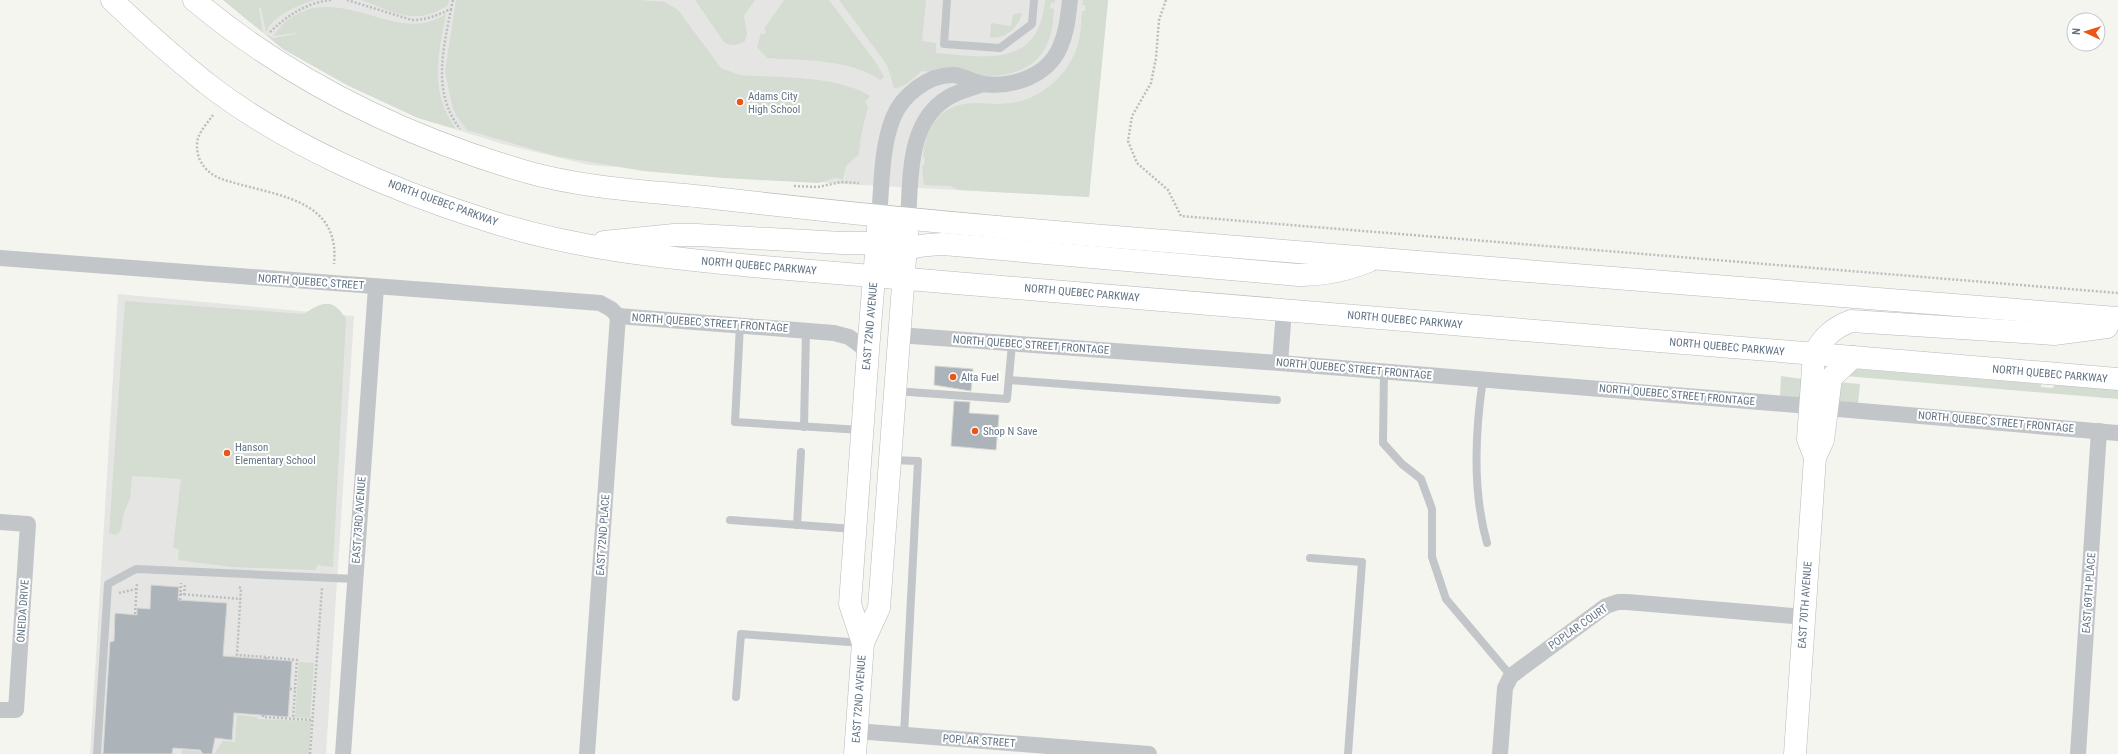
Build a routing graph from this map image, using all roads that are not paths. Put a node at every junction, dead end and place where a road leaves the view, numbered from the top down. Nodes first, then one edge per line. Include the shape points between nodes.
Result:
1 (112, 0) edge
2 (194, 0) edge
3 (948, 0) edge
4 (1034, 0) edge
5 (1070, 0) edge
6 (983, 84) junction
7 (880, 217) junction
8 (908, 220) junction
9 (877, 243) junction
10 (587, 246) junction
11 (905, 250) junction
12 (0, 258) edge
13 (1374, 259) junction
14 (874, 277) junction
15 (903, 279) junction
16 (376, 287) junction
17 (1284, 310) junction
18 (618, 316) junction
19 (2118, 318) edge
20 (740, 325) junction
21 (2118, 325) edge
22 (806, 330) junction
23 (898, 335) junction
24 (1012, 344) junction
25 (868, 350) junction
26 (1814, 354) junction
27 (1852, 357) junction
28 (1280, 363) junction
29 (1384, 371) junction
30 (1483, 379) junction
31 (2118, 379) edge
32 (1009, 380) junction
33 (894, 390) junction
34 (1277, 400) dead end
35 (1817, 407) junction
36 (804, 427) junction
37 (862, 430) junction
38 (2099, 432) junction
39 (2118, 433) edge
40 (801, 452) dead end
41 (890, 460) junction
42 (730, 520) dead end
43 (0, 522) edge
44 (797, 525) junction
45 (855, 529) junction
46 (1487, 543) dead end
47 (1310, 558) dead end
48 (355, 579) junction
49 (1805, 617) junction
50 (863, 643) junction
51 (1510, 676) junction
52 (736, 697) dead end
53 (0, 710) edge
54 (856, 731) junction
55 (904, 735) junction
56 (96, 754) edge
57 (343, 754) edge
58 (587, 754) edge
59 (855, 754) edge
60 (1149, 754) edge
61 (1348, 754) edge
62 (1500, 754) edge
63 (1795, 754) edge
64 (2078, 754) edge

1 - 10 main road, NORTH QUEBEC PARKWAY via 208,84 275,128 329,158 419,197 486,220
2 - 7 main road via 276,61 334,94 403,128 486,159 534,174 589,184
3 - 4 lane via 944,44 1000,48 1032,24
5 - 6 street, EAST 72ND AVENUE via 1065,35 1060,49 1045,68 1029,78 1009,83
6 - 7 street, EAST 72ND AVENUE via 955,75 939,76 924,83 902,103 893,117 886,141
6 - 8 street, EAST 72ND AVENUE via 949,97 929,115 921,128 915,146
7 - 8 main road
7 - 9 main road, EAST 72ND AVENUE
8 - 9 main road via 892,237
8 - 11 main road, EAST 72ND AVENUE
8 - 13 main road
9 - 10 main road via 674,235
9 - 14 main road, EAST 72ND AVENUE
10 - 14 main road, NORTH QUEBEC PARKWAY via 660,257
11 - 13 main road via 925,244 943,244 1298,275 1338,272
11 - 14 main road via 889,257
11 - 15 main road, EAST 72ND AVENUE
12 - 16 street, NORTH QUEBEC STREET
13 - 19 main road
14 - 15 main road, NORTH QUEBEC PARKWAY
14 - 25 main road, EAST 72ND AVENUE
15 - 17 main road, NORTH QUEBEC PARKWAY
15 - 23 main road, EAST 72ND AVENUE
16 - 18 street, NORTH QUEBEC STREET via 600,303 611,308
16 - 48 street, EAST 73RD AVENUE
17 - 26 main road, NORTH QUEBEC PARKWAY
17 - 28 street
18 - 20 street, NORTH QUEBEC STREET FRONTAGE
18 - 58 street, EAST 72ND PLACE
20 - 22 street, NORTH QUEBEC STREET FRONTAGE
20 - 36 lane via 735,422
21 - 26 main road via 2054,334 1851,321 1828,332
22 - 25 street, NORTH QUEBEC STREET FRONTAGE via 841,334
22 - 36 lane
23 - 24 street, NORTH QUEBEC STREET FRONTAGE
23 - 33 main road, EAST 72ND AVENUE
24 - 28 street, NORTH QUEBEC STREET FRONTAGE
24 - 32 lane
25 - 37 main road, EAST 72ND AVENUE
26 - 27 main road, NORTH QUEBEC PARKWAY
26 - 35 main road, EAST 70TH AVENUE
27 - 31 main road, NORTH QUEBEC PARKWAY
27 - 35 main road, EAST 70TH AVENUE via 1831,378
28 - 29 street, NORTH QUEBEC STREET FRONTAGE
29 - 30 street, NORTH QUEBEC STREET FRONTAGE
29 - 51 lane via 1383,443 1402,464 1421,479 1432,509 1432,557 1446,599
30 - 35 street, NORTH QUEBEC STREET FRONTAGE
30 - 46 lane via 1477,469 1481,516
32 - 33 lane via 1008,399
32 - 34 lane
33 - 41 main road, EAST 72ND AVENUE
35 - 38 street, NORTH QUEBEC STREET FRONTAGE
35 - 49 main road, EAST 70TH AVENUE via 1823,440 1815,457
36 - 37 lane
37 - 45 main road, EAST 72ND AVENUE
38 - 39 street, NORTH QUEBEC STREET FRONTAGE
38 - 64 street, EAST 69TH PLACE
40 - 44 lane
41 - 50 main road, EAST 72ND AVENUE via 879,608
41 - 55 lane via 918,461
42 - 44 lane
43 - 53 street, ONEIDA DRIVE via 28,524 16,710
44 - 45 lane
45 - 50 main road, EAST 72ND AVENUE via 850,604
47 - 61 lane via 1362,562
48 - 56 lane via 136,570 108,584
48 - 57 street, EAST 73RD AVENUE
49 - 51 street, POPLAR COURT via 1618,602 1606,606
49 - 63 main road, EAST 70TH AVENUE
50 - 52 lane via 741,634
50 - 54 main road, EAST 72ND AVENUE
51 - 62 street via 1505,688
54 - 55 street, POPLAR STREET
54 - 59 main road, EAST 72ND AVENUE
55 - 60 street, POPLAR STREET

